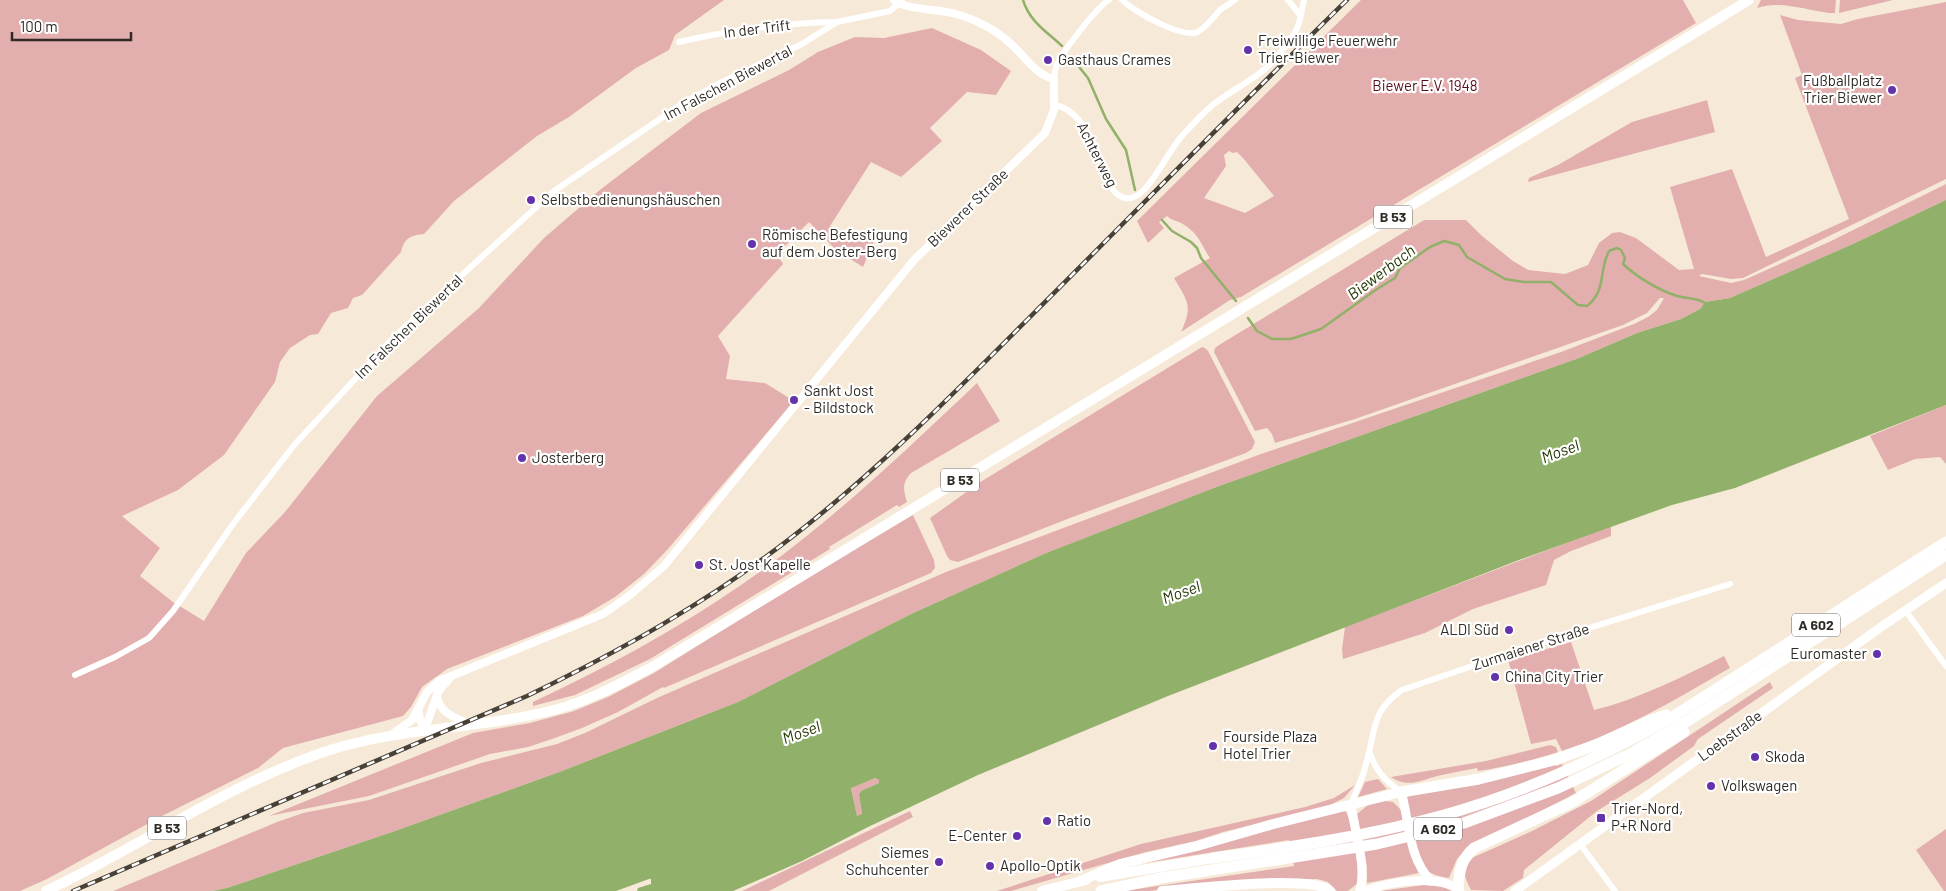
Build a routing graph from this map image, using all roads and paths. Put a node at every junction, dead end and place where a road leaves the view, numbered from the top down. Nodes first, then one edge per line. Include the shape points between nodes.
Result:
1 (1109, 0) edge
2 (1122, 0) edge
3 (1235, 0) edge
4 (1288, 0) edge
5 (1304, 0) edge
6 (1749, 0) edge
7 (898, 1) edge
8 (1300, 15) junction
9 (837, 22) junction
10 (679, 42) dead end
11 (1054, 79) junction
12 (1054, 105) junction
13 (1946, 542) edge
14 (1946, 555) edge
15 (1946, 583) edge
16 (1730, 584) dead end
17 (1905, 610) junction
18 (1946, 666) edge
19 (75, 675) dead end
20 (453, 675) junction
21 (437, 694) junction
22 (1714, 705) junction
23 (418, 708) junction
24 (1686, 708) junction
25 (469, 724) junction
26 (430, 728) junction
27 (390, 735) junction
28 (1370, 752) junction
29 (1574, 774) junction
30 (1401, 792) junction
31 (1351, 804) junction
32 (1580, 844) junction
33 (1292, 852) junction
34 (1213, 858) joint
35 (1080, 881) junction
36 (1431, 881) junction
37 (1459, 890) edge
38 (1519, 890) edge
39 (46, 891) edge
40 (1042, 891) edge
41 (1100, 891) edge
42 (1162, 891) edge
43 (1330, 891) edge
44 (1360, 891) edge
45 (1365, 891) edge
46 (1615, 891) edge

1 - 11 street, Biewerer Straße via 1063,54
2 - 3 street via 1163,25 1191,34 1199,32
4 - 8 street
5 - 8 street
6 - 25 main road, B 53 via 654,666 574,703 543,712
7 - 9 street via 890,11
7 - 11 street via 906,6 957,14 977,22 1010,43 1042,75
8 - 12 street, Achterweg via 1298,27 1275,60 1217,102 1195,123 1135,197 1123,198 1113,190 1078,118 1069,110
9 - 10 street, In der Trift via 722,32
9 - 19 street, Im Falschen Biewertal via 802,44 682,104 554,191 394,337 295,444 233,524 173,612 149,638
11 - 12 street, Biewerer Straße
12 - 20 street, Biewerer Straße via 1045,133 914,260 664,566 603,614
13 - 24 highway, A 602
14 - 22 highway, A 602
15 - 17 main road, Loebstraße
16 - 28 street, Zurmaiener Straße via 1402,690 1387,701 1380,712
17 - 18 street
17 - 32 main road, Loebstraße
20 - 21 street
20 - 23 street, Biewerer Straße via 432,687
21 - 25 street via 442,709
21 - 26 street
22 - 29 highway, A 602 via 1650,743
22 - 37 highway via 1686,731 1580,797 1474,848 1462,864
23 - 26 street via 420,720
23 - 27 street, Biewerer Straße via 412,720
24 - 29 highway, A 602
24 - 30 highway via 1563,757 1479,778
25 - 26 main road, B 53
26 - 27 main road, B 53
27 - 39 main road, B 53 via 289,765
28 - 30 street via 1380,775
28 - 31 street, Zurmaiener Straße
29 - 33 highway, A 602 via 1464,823 1377,844
30 - 31 main road
30 - 36 main road via 1416,858
31 - 35 main road via 1120,864
31 - 44 main road via 1362,866
32 - 38 main road, Loebstraße
32 - 46 street
33 - 34 highway, A 602
33 - 41 highway, A 602
34 - 35 main road, A 602
35 - 40 main road
36 - 37 main road
36 - 45 main road via 1396,883
42 - 43 main road via 1242,884 1312,884

